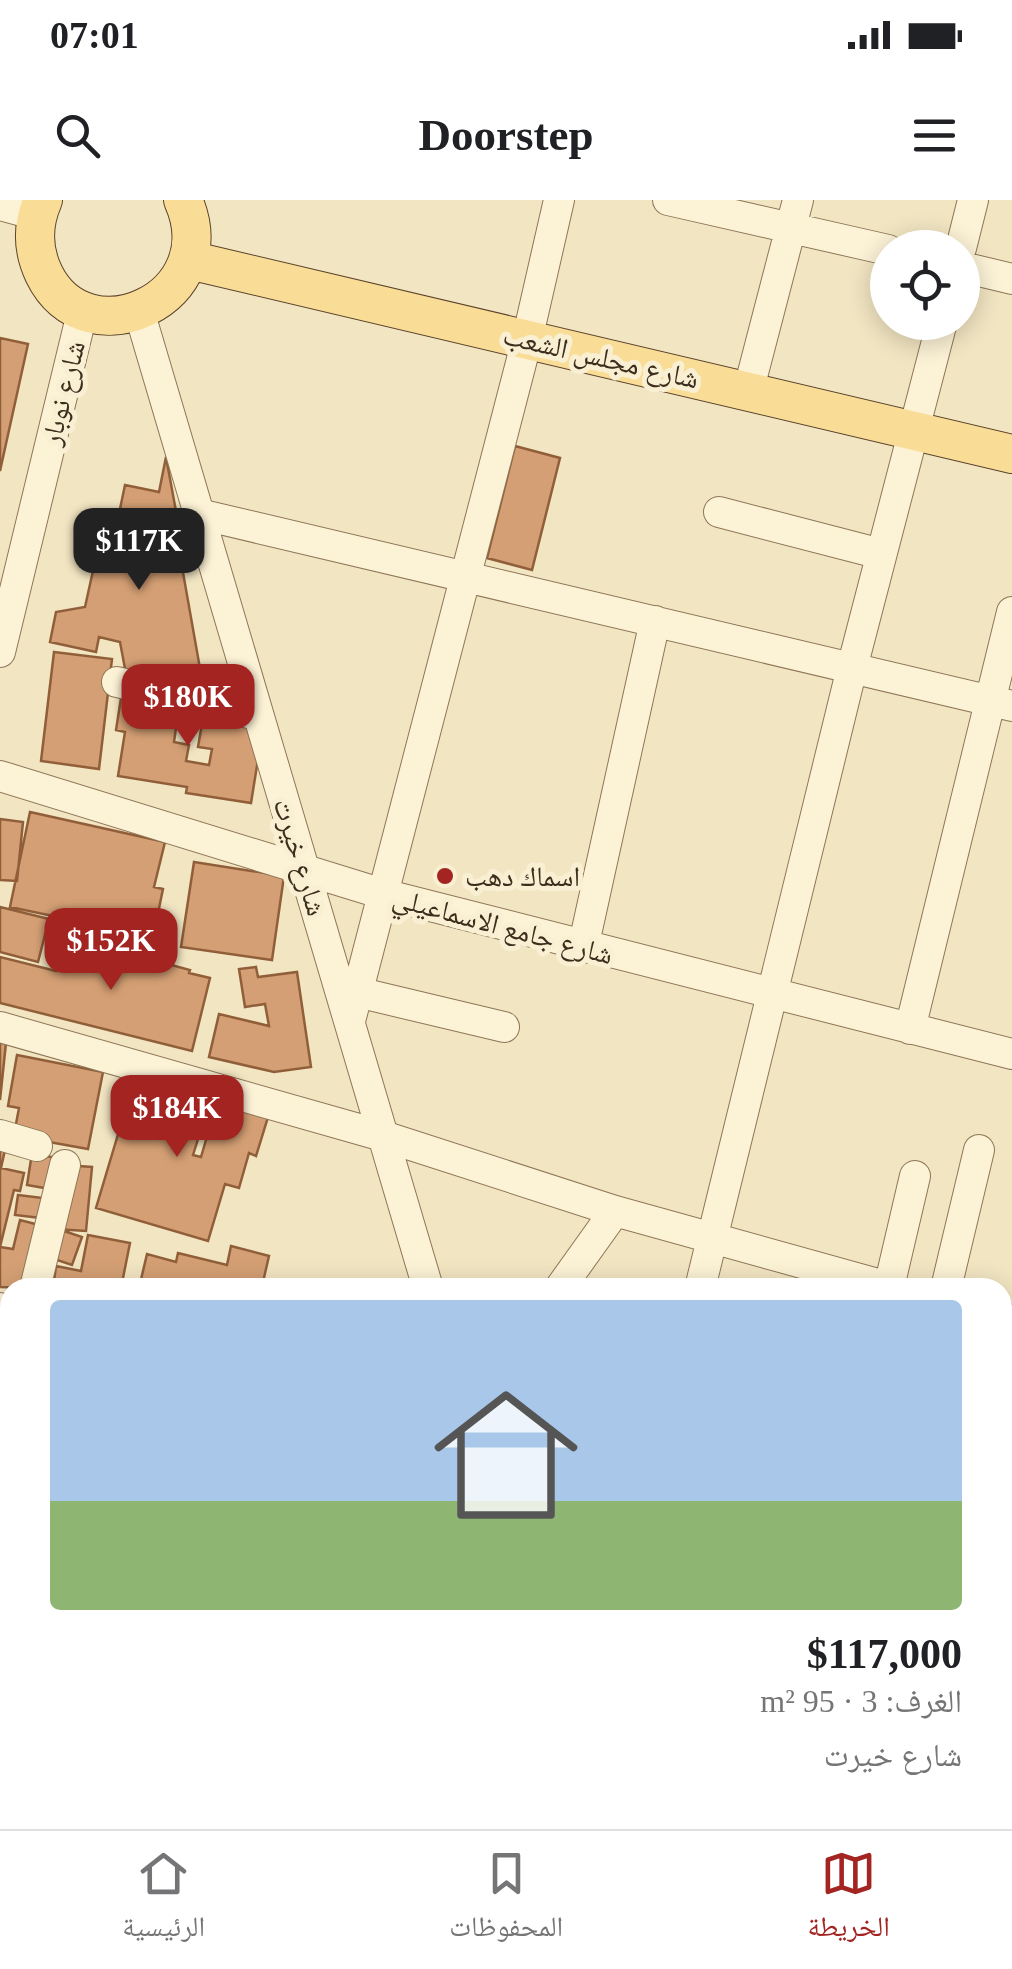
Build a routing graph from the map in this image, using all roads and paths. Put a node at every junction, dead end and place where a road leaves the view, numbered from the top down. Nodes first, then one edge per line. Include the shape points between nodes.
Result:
1 (183, 200) edge
2 (559, 200) edge
3 (668, 200) edge
4 (973, 200) edge
5 (0, 206) edge
6 (40, 207) edge
7 (726, 207) edge
8 (794, 214) edge
9 (966, 230) edge
10 (870, 243) edge
11 (189, 260) junction
12 (980, 271) edge
13 (1012, 278) edge
14 (83, 309) junction
15 (139, 311) junction
16 (527, 340) junction
17 (937, 340) edge
18 (748, 392) junction
19 (914, 431) junction
20 (1012, 454) edge
21 (719, 512) dead end
22 (199, 514) junction
23 (881, 554) junction
24 (466, 576) junction
25 (1012, 612) edge
26 (655, 621) junction
27 (0, 652) edge
28 (852, 668) junction
29 (117, 682) dead end
30 (1001, 704) edge
31 (257, 716) junction
32 (0, 776) edge
33 (305, 872) junction
34 (383, 894) junction
35 (583, 948) junction
36 (358, 992) junction
37 (773, 995) junction
38 (350, 1022) junction
39 (0, 1027) edge
40 (504, 1027) dead end
41 (910, 1029) junction
42 (1012, 1054) edge
43 (0, 1136) edge
44 (384, 1136) junction
45 (37, 1146) dead end
46 (979, 1150) dead end
47 (65, 1165) dead end
48 (916, 1176) dead end
49 (615, 1212) junction
50 (713, 1238) junction
51 (37, 1278) edge
52 (425, 1278) edge
53 (567, 1278) edge
54 (703, 1278) edge
55 (858, 1278) edge
56 (893, 1278) edge
57 (948, 1278) edge

1 - 11 main road via 193,238
2 - 16 street
3 - 7 street
4 - 9 street
5 - 6 street
6 - 14 main road via 37,260 55,289
7 - 8 street
8 - 10 street
8 - 18 street
11 - 15 main road via 170,292
11 - 16 main road, شارع مجلس الشعب
12 - 13 street
14 - 15 main road via 101,315
14 - 27 street, شارع نوبار
15 - 22 street, شارع خيرت
16 - 18 main road, شارع مجلس الشعب
16 - 24 street
17 - 19 street
18 - 19 main road, شارع مجلس الشعب
19 - 20 main road, شارع مجلس الشعب
19 - 23 street
21 - 23 street
22 - 24 street
22 - 31 street, شارع خيرت
23 - 28 street
24 - 26 street
24 - 34 street
25 - 30 street
26 - 28 street
26 - 35 street
28 - 30 street
28 - 37 street
29 - 31 street
30 - 41 street
31 - 33 street, شارع خيرت
32 - 33 street, شارع جامع الاسماعيلي
33 - 34 street, شارع جامع الاسماعيلي
33 - 38 street, شارع خيرت
34 - 35 street, شارع جامع الاسماعيلي
34 - 36 street
35 - 37 street, شارع جامع الاسماعيلي
36 - 38 street
36 - 40 street
37 - 41 street, شارع جامع الاسماعيلي
37 - 50 street
38 - 44 street, شارع خيرت
39 - 44 street
41 - 42 street, شارع جامع الاسماعيلي
43 - 45 street
44 - 49 street
44 - 52 street, شارع خيرت
46 - 57 street
47 - 51 street
48 - 56 street
49 - 50 street
49 - 53 street
50 - 54 street
50 - 55 street

